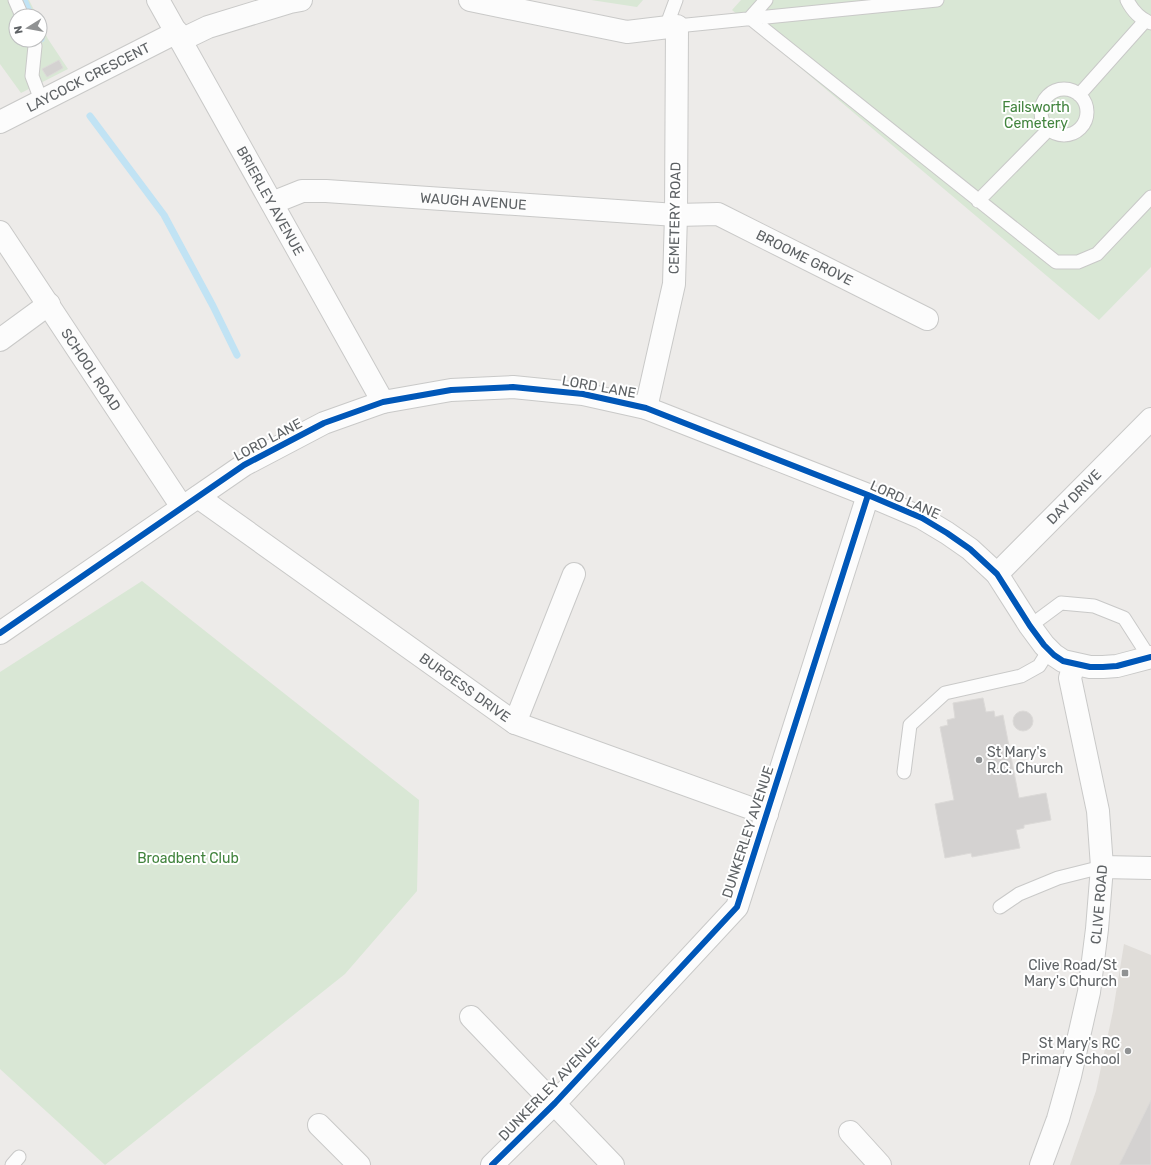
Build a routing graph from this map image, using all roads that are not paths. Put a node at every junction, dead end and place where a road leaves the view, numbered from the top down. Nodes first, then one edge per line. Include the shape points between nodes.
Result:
1 (158, 0) edge
2 (301, 0) edge
3 (470, 0) edge
4 (676, 0) edge
5 (766, 0) edge
6 (937, 0) edge
7 (1127, 0) edge
8 (750, 18) junction
9 (1148, 22) edge
10 (672, 26) junction
11 (179, 36) junction
12 (35, 48) edge
13 (1080, 95) junction
14 (41, 100) junction
15 (0, 122) edge
16 (1049, 129) junction
17 (1151, 197) edge
18 (978, 201) junction
19 (272, 203) junction
20 (676, 215) junction
21 (0, 232) edge
22 (49, 304) junction
23 (928, 319) dead end
24 (0, 340) edge
25 (383, 402) junction
26 (646, 408) junction
27 (1151, 419) edge
28 (868, 495) junction
29 (190, 502) junction
30 (574, 574) dead end
31 (997, 574) junction
32 (1030, 626) junction
33 (0, 633) edge
34 (1049, 650) junction
35 (1150, 657) edge
36 (1074, 664) junction
37 (515, 723) junction
38 (904, 772) dead end
39 (767, 814) junction
40 (1102, 866) junction
41 (1151, 868) edge
42 (1000, 907) dead end
43 (471, 1017) dead end
44 (555, 1103) junction
45 (319, 1125) dead end
46 (850, 1132) dead end
47 (359, 1165) edge
48 (492, 1165) edge
49 (613, 1165) edge
50 (880, 1165) edge
51 (1041, 1165) edge

1 - 11 street, BRIERLEY AVENUE
2 - 11 street, LAYCOCK CRESCENT
3 - 10 street via 627,32
4 - 10 lane
5 - 8 lane
6 - 8 lane
7 - 9 lane via 1131,8
8 - 10 lane
8 - 18 lane
9 - 13 lane
10 - 20 street, CEMETERY ROAD
11 - 14 street, LAYCOCK CRESCENT
11 - 19 street, BRIERLEY AVENUE
12 - 14 lane via 32,76
13 - 16 lane via 1063,89 1047,97 1042,113
13 - 16 lane via 1087,111 1086,120 1081,127 1074,133 1065,135
14 - 15 street, LAYCOCK CRESCENT
16 - 18 lane
17 - 18 lane via 1097,254 1078,262 1056,262
19 - 20 street, WAUGH AVENUE via 302,191 326,191
19 - 25 street, BRIERLEY AVENUE
20 - 23 street, BROOME GROVE via 718,214
20 - 26 street, CEMETERY ROAD via 674,284
21 - 22 street, SCHOOL ROAD
22 - 24 street
22 - 29 street, SCHOOL ROAD
25 - 26 street, LORD LANE via 451,390 513,387 582,394
25 - 29 street, LORD LANE via 317,427 244,465
26 - 28 street, LORD LANE
27 - 31 street, DAY DRIVE
28 - 31 street, LORD LANE via 922,518 947,533 970,549
28 - 39 street, DUNKERLEY AVENUE
29 - 33 street, LORD LANE
29 - 37 street, BURGESS DRIVE
30 - 37 street
31 - 32 street, LORD LANE
32 - 34 street, LORD LANE
32 - 35 lane via 1061,603 1094,606 1124,618
34 - 36 street, LORD LANE via 1063,661
34 - 38 lane via 1039,666 1021,676 945,693 910,725
35 - 36 street, LORD LANE via 1110,666 1090,667
36 - 40 street, CLIVE ROAD via 1070,678 1098,811
37 - 39 street, BURGESS DRIVE
39 - 44 street, DUNKERLEY AVENUE via 737,907
40 - 41 street
40 - 42 lane via 1058,878 1019,894
40 - 51 street, CLIVE ROAD via 1089,992 1070,1076
43 - 44 street
44 - 48 street, DUNKERLEY AVENUE
44 - 49 street
45 - 47 street
46 - 50 street

